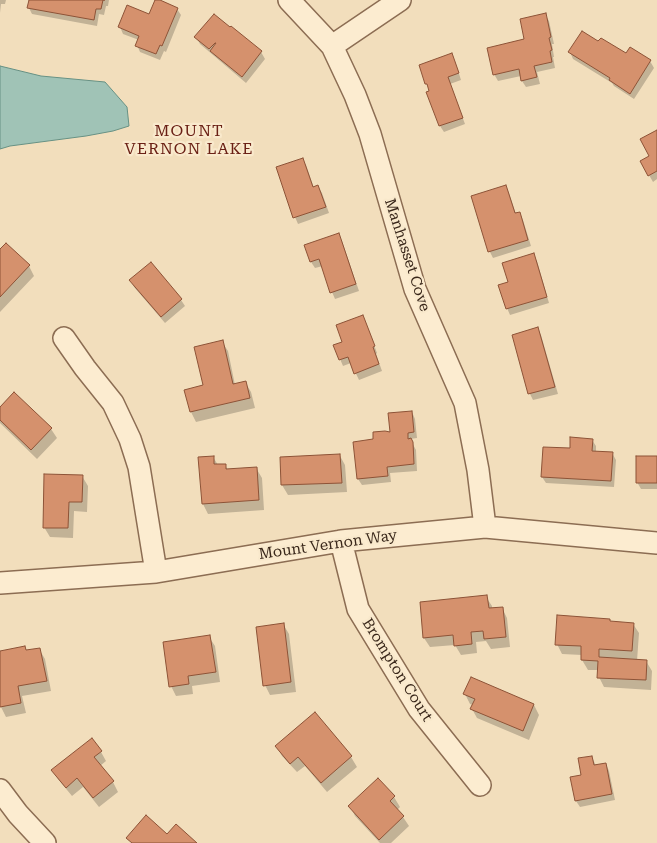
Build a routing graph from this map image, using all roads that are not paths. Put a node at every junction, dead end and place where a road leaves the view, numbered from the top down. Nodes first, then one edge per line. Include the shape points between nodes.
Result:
1 (289, 0) edge
2 (400, 0) edge
3 (332, 46) junction
4 (64, 338) dead end
5 (485, 527) junction
6 (341, 541) junction
7 (657, 543) edge
8 (156, 572) junction
9 (0, 584) edge
10 (480, 785) dead end
11 (0, 790) edge
12 (45, 843) edge

1 - 3 street, Manhasset Cove
2 - 3 street
3 - 5 street, Manhasset Cove via 370,134 415,289 465,403
4 - 8 street via 113,403 130,438 139,467
5 - 6 street, Mount Vernon Way
5 - 7 street, Mount Vernon Way
6 - 8 street, Mount Vernon Way
6 - 10 street, Brompton Court via 358,608 419,710
8 - 9 street, Mount Vernon Way
11 - 12 street

